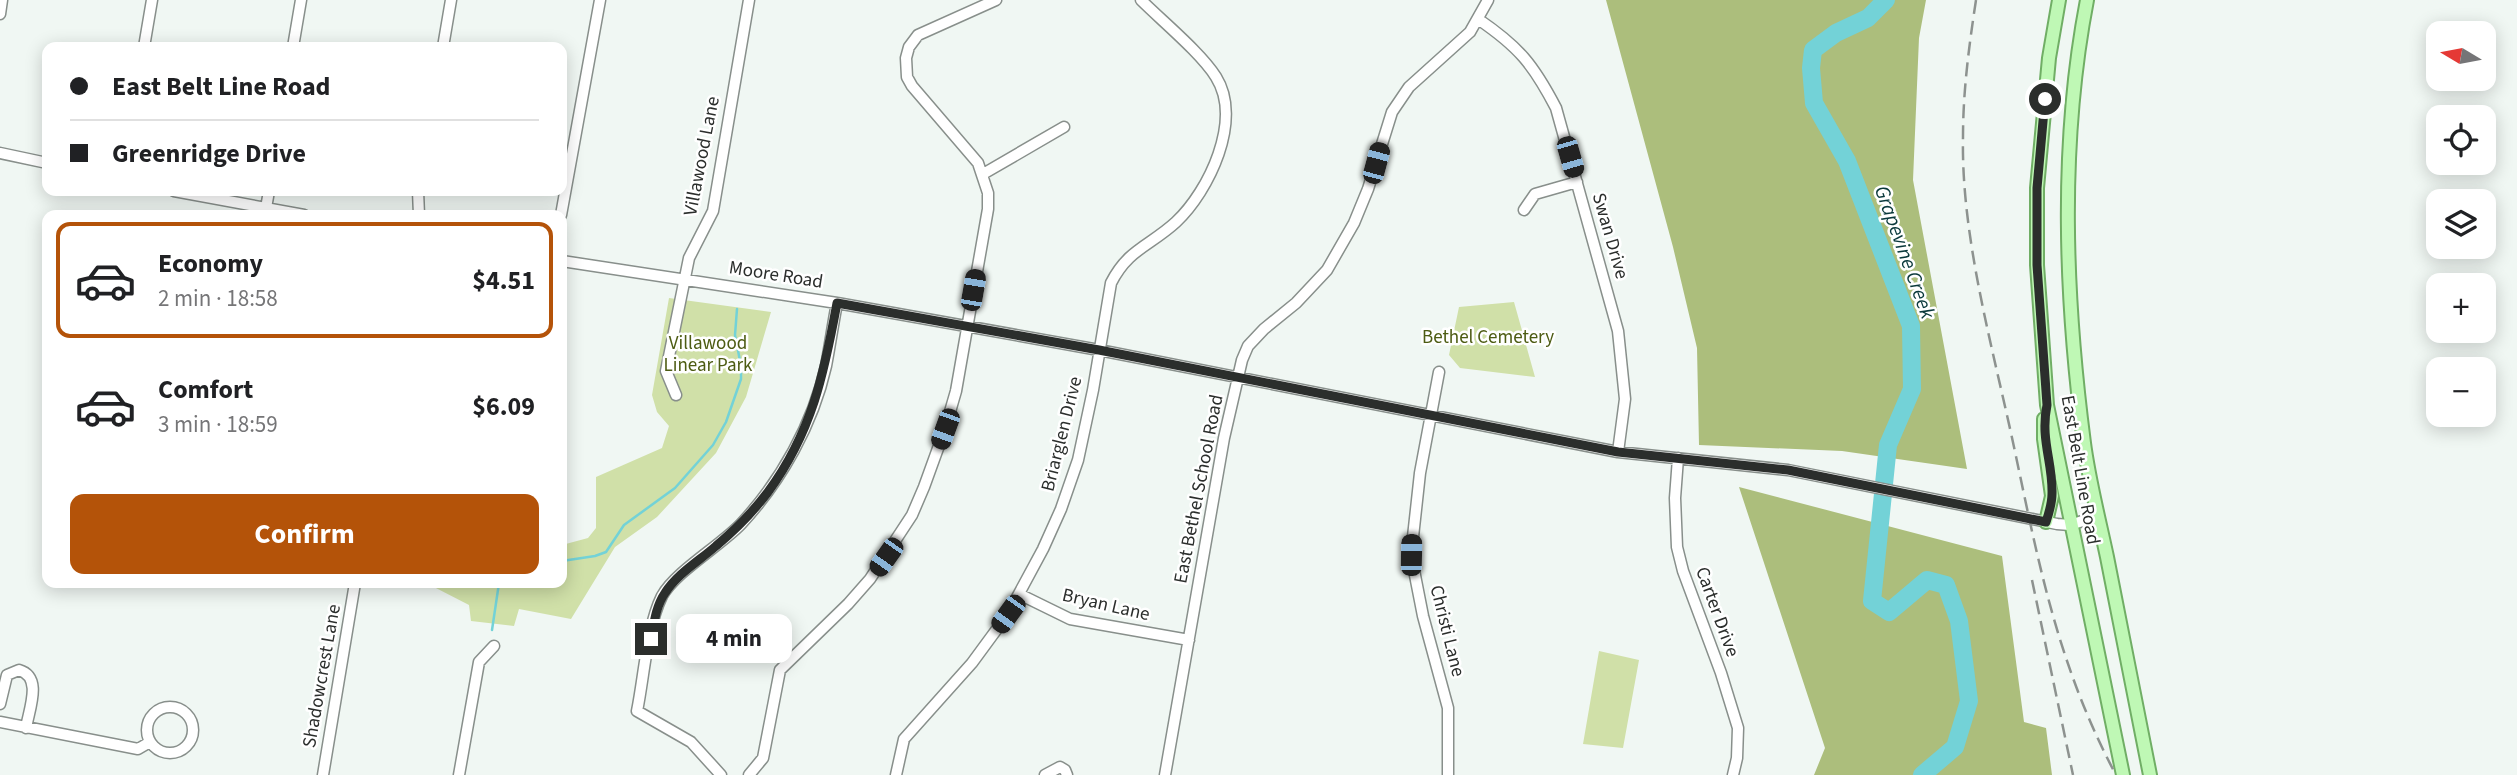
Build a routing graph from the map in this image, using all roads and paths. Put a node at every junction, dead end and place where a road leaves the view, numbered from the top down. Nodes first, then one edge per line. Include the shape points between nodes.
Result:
1 (2, 0) edge
2 (152, 0) edge
3 (301, 0) edge
4 (451, 0) edge
5 (600, 0) edge
6 (746, 0) edge
7 (996, 0) edge
8 (1141, 0) edge
9 (1488, 0) edge
10 (2059, 0) edge
11 (2087, 0) edge
12 (0, 14) edge
13 (1478, 19) junction
14 (145, 42) edge
15 (294, 42) edge
16 (444, 42) edge
17 (1064, 127) dead end
18 (0, 153) edge
19 (42, 162) edge
20 (983, 174) junction
21 (567, 182) edge
22 (1577, 182) junction
23 (201, 196) edge
24 (268, 196) edge
25 (265, 208) junction
26 (276, 210) edge
27 (1524, 210) dead end
28 (567, 262) edge
29 (685, 279) junction
30 (837, 303) junction
31 (967, 326) junction
32 (1099, 350) junction
33 (1439, 372) dead end
34 (1238, 377) junction
35 (676, 395) dead end
36 (2047, 405) junction
37 (1430, 413) junction
38 (1618, 452) junction
39 (1678, 458) junction
40 (2098, 516) junction
41 (2046, 522) junction
42 (2070, 525) junction
43 (354, 588) edge
44 (1020, 594) junction
45 (1189, 640) junction
46 (494, 646) dead end
47 (0, 704) edge
48 (0, 722) edge
49 (26, 728) junction
50 (150, 742) junction
51 (323, 775) edge
52 (459, 775) edge
53 (721, 775) edge
54 (749, 775) edge
55 (896, 775) edge
56 (1045, 775) edge
57 (1067, 775) edge
58 (1166, 775) edge
59 (1448, 775) edge
60 (1734, 775) edge
61 (2123, 775) edge
62 (2150, 775) edge

1 - 12 street
2 - 14 street
3 - 15 street
4 - 16 street
5 - 21 street
6 - 29 street, Villawood Lane via 713,211 692,249
7 - 20 street via 918,35 909,47 905,66 912,86
8 - 32 street, Briarglen Drive via 1216,76 1223,90 1225,120 1217,159 1205,185 1179,218 1131,254 1118,270 1111,283
9 - 13 street, East Bethel School Road
10 - 36 main road, East Belt Line Road via 2037,188 2037,265
11 - 40 main road, East Belt Line Road via 2073,92 2067,245 2084,446
13 - 22 street, Swan Drive via 1508,40 1540,77 1556,108
13 - 34 street, East Bethel School Road via 1470,32 1409,87 1392,112 1368,189 1340,249 1314,285 1248,346
17 - 20 street
18 - 19 street
20 - 31 street via 988,209
22 - 27 street via 1535,194
22 - 38 street, Swan Drive via 1618,331 1625,399
23 - 25 street
24 - 25 street
25 - 26 street
28 - 29 street, Moore Road
29 - 30 street, Moore Road
29 - 35 street, Villawood Lane via 666,371
30 - 31 street, Moore Road
30 - 53 street via 814,407 784,467 740,525 663,594 655,615 638,711 691,742
31 - 32 street, Moore Road
31 - 54 street via 945,429 912,514 870,579 779,670 763,758
32 - 34 street, Moore Road
32 - 44 street, Briarglen Drive via 1071,482
33 - 37 street, Christi Lane
34 - 37 street, Moore Road
34 - 45 street, East Bethel School Road
36 - 41 main road via 2043,422 2052,496
36 - 42 main road, East Belt Line Road
37 - 38 street, Moore Road
37 - 59 street, Christi Lane via 1411,555 1448,708
38 - 39 street, Moore Road
39 - 41 street, Moore Road via 1788,470
39 - 60 street, Carter Drive via 1677,547 1738,728
40 - 42 street, Moore Road
40 - 62 main road, East Belt Line Road
41 - 42 street, Moore Road
42 - 61 main road, East Belt Line Road
43 - 51 street, Shadowcrest Lane
44 - 45 street, Bryan Lane via 1070,619
44 - 55 street, Briarglen Drive via 972,663 904,739
45 - 58 street, East Bethel School Road
46 - 52 street via 479,662
47 - 49 street via 7,675 19,670 30,676 33,683
48 - 49 street
49 - 50 street via 138,749
50 - 50 street via 160,751 178,751 192,738 191,719 174,707 158,710 148,724
56 - 57 street via 1060,767

